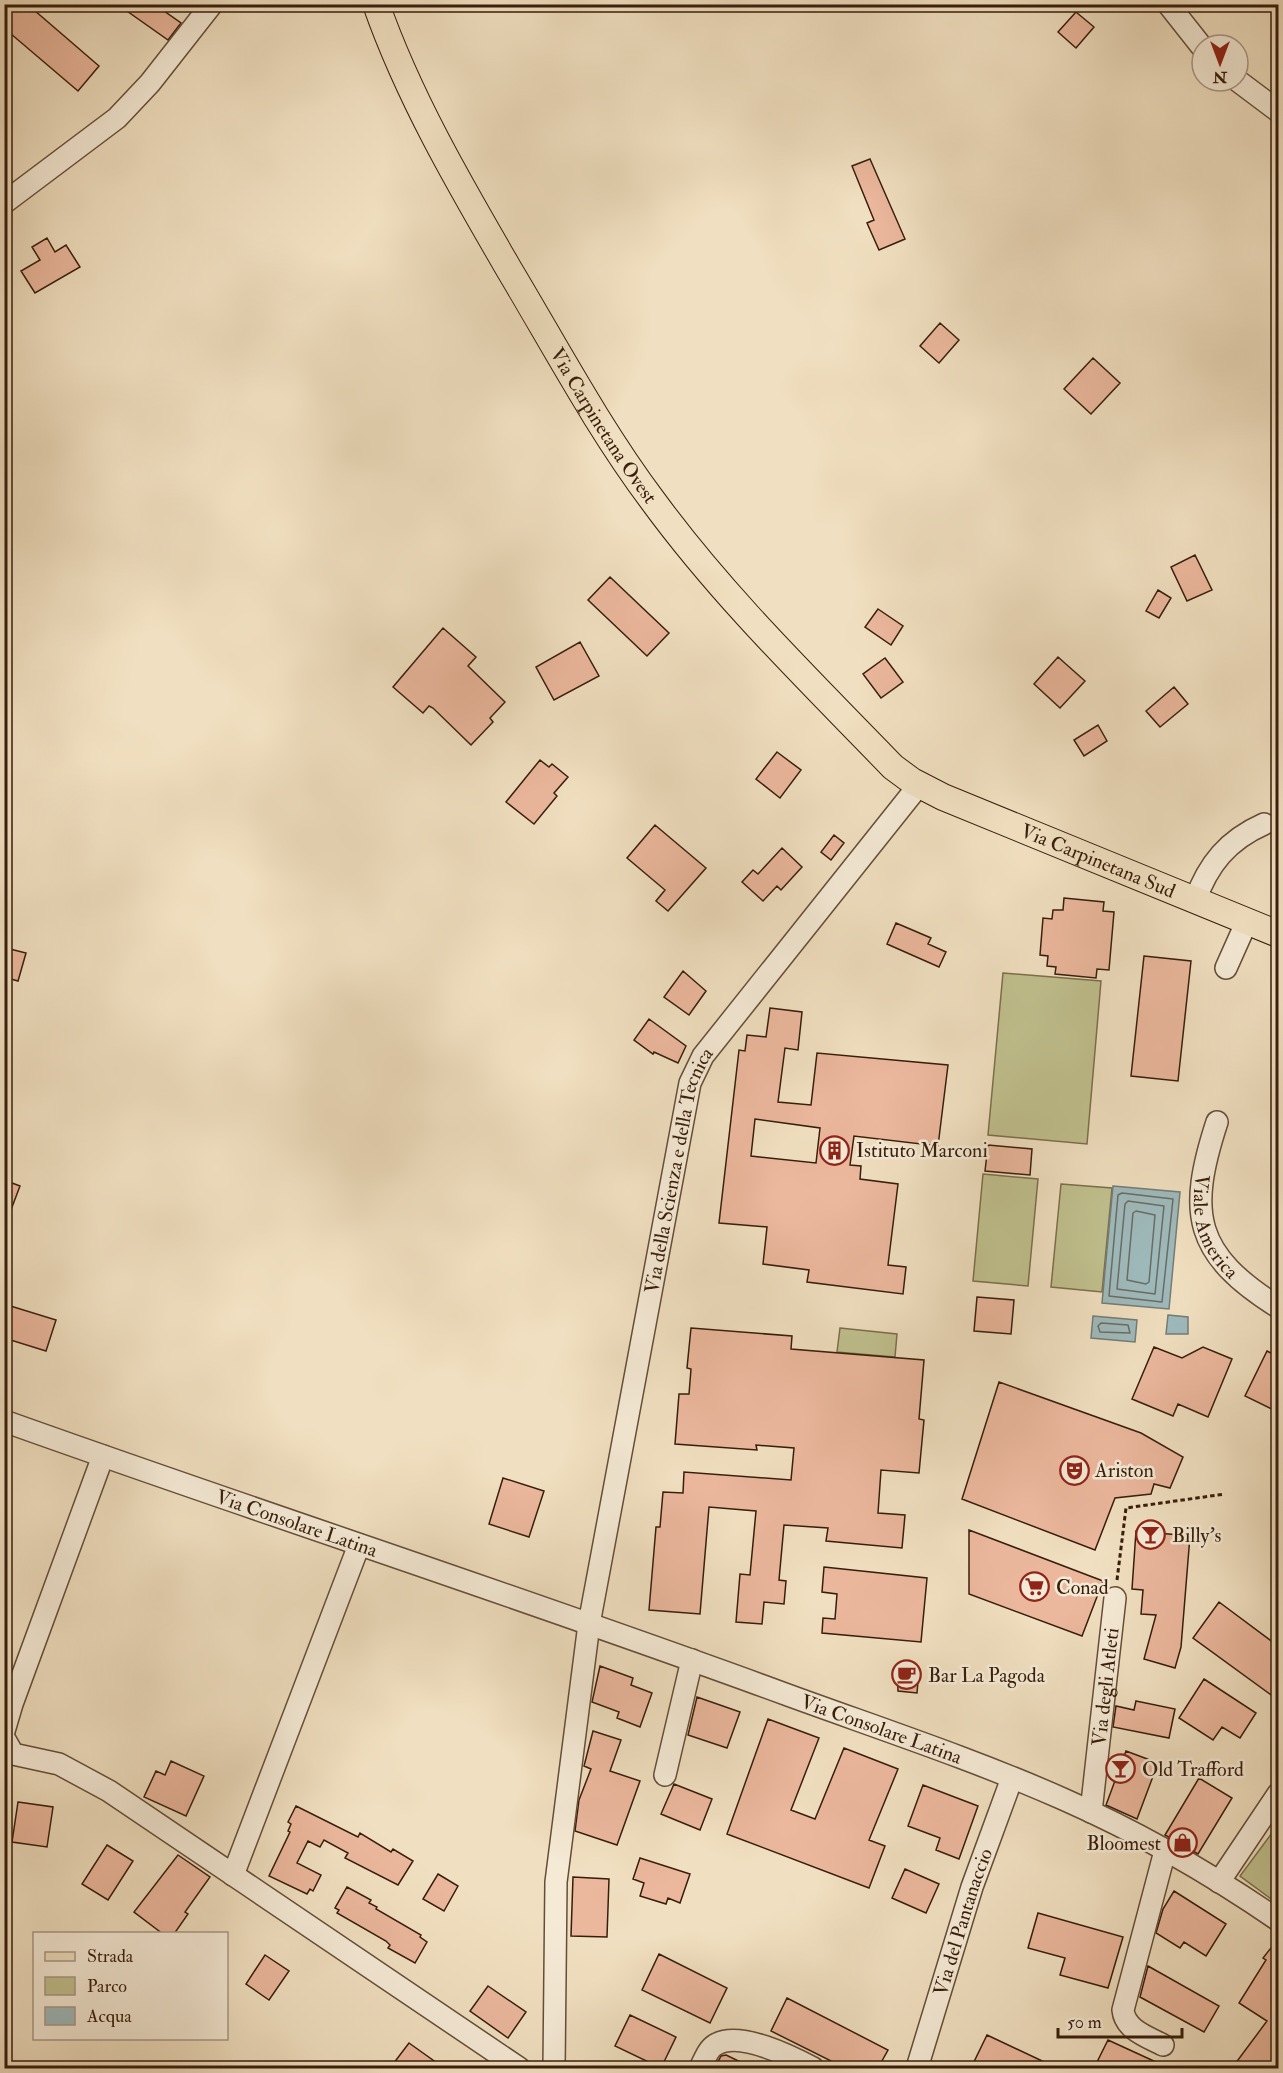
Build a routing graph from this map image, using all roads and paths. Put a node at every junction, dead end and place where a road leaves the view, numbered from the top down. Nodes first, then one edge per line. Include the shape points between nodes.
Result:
1 (212, 4) edge
2 (376, 4) edge
3 (1168, 4) edge
4 (1191, 33) edge
5 (1250, 90) edge
6 (1278, 111) edge
7 (4, 202) edge
8 (919, 786) junction
9 (1264, 824) dead end
10 (1195, 901) junction
11 (1247, 921) junction
12 (1278, 934) edge
13 (1226, 968) dead end
14 (1217, 1122) dead end
15 (1278, 1306) edge
16 (4, 1420) edge
17 (103, 1456) junction
18 (1225, 1494) dead end
19 (359, 1545) junction
20 (1115, 1598) joint
21 (589, 1624) junction
22 (700, 1662) junction
23 (4, 1731) edge
24 (4, 1738) edge
25 (665, 1775) dead end
26 (1012, 1778) junction
27 (1278, 1794) edge
28 (1091, 1812) junction
29 (1166, 1851) junction
30 (232, 1875) junction
31 (1220, 1882) junction
32 (1278, 1920) edge
33 (1163, 2045) dead end
34 (519, 2068) edge
35 (554, 2068) edge
36 (700, 2068) edge
37 (813, 2068) edge
38 (917, 2068) edge

1 - 7 street via 117,118
2 - 8 main road, Via Carpinetana Ovest via 418,104 459,182 631,471 695,556 753,623 893,767
3 - 4 street
5 - 6 street
8 - 10 main road, Via Carpinetana Sud
8 - 21 street, Via della Scienza e della Tecnica via 698,1063 686,1096
9 - 10 street via 1234,841 1215,859
10 - 11 main road, Via Carpinetana Sud
11 - 12 main road, Via Carpinetana Sud
11 - 13 street
14 - 15 street, Viale America via 1201,1188 1204,1231 1210,1247 1232,1273
16 - 17 street, Via Consolare Latina
17 - 19 street, Via Consolare Latina
17 - 23 street
18 - 20 path via 1126,1508
19 - 21 street, Via Consolare Latina
19 - 30 street
20 - 28 street, Via degli Atleti
21 - 22 street, Via Consolare Latina
21 - 35 street via 556,1882
22 - 25 street
22 - 26 street, Via Consolare Latina
24 - 30 street via 13,1754 46,1760 80,1774
26 - 28 street, Via Consolare Latina
26 - 38 street, Via del Pantanaccio via 972,1887
27 - 31 street
28 - 29 street, Via Consolare Latina
29 - 31 street, Via Consolare Latina
29 - 33 street via 1123,2010 1131,2026
30 - 34 street
31 - 32 street, Via Consolare Latina
36 - 37 street via 712,2047 723,2042 772,2048

